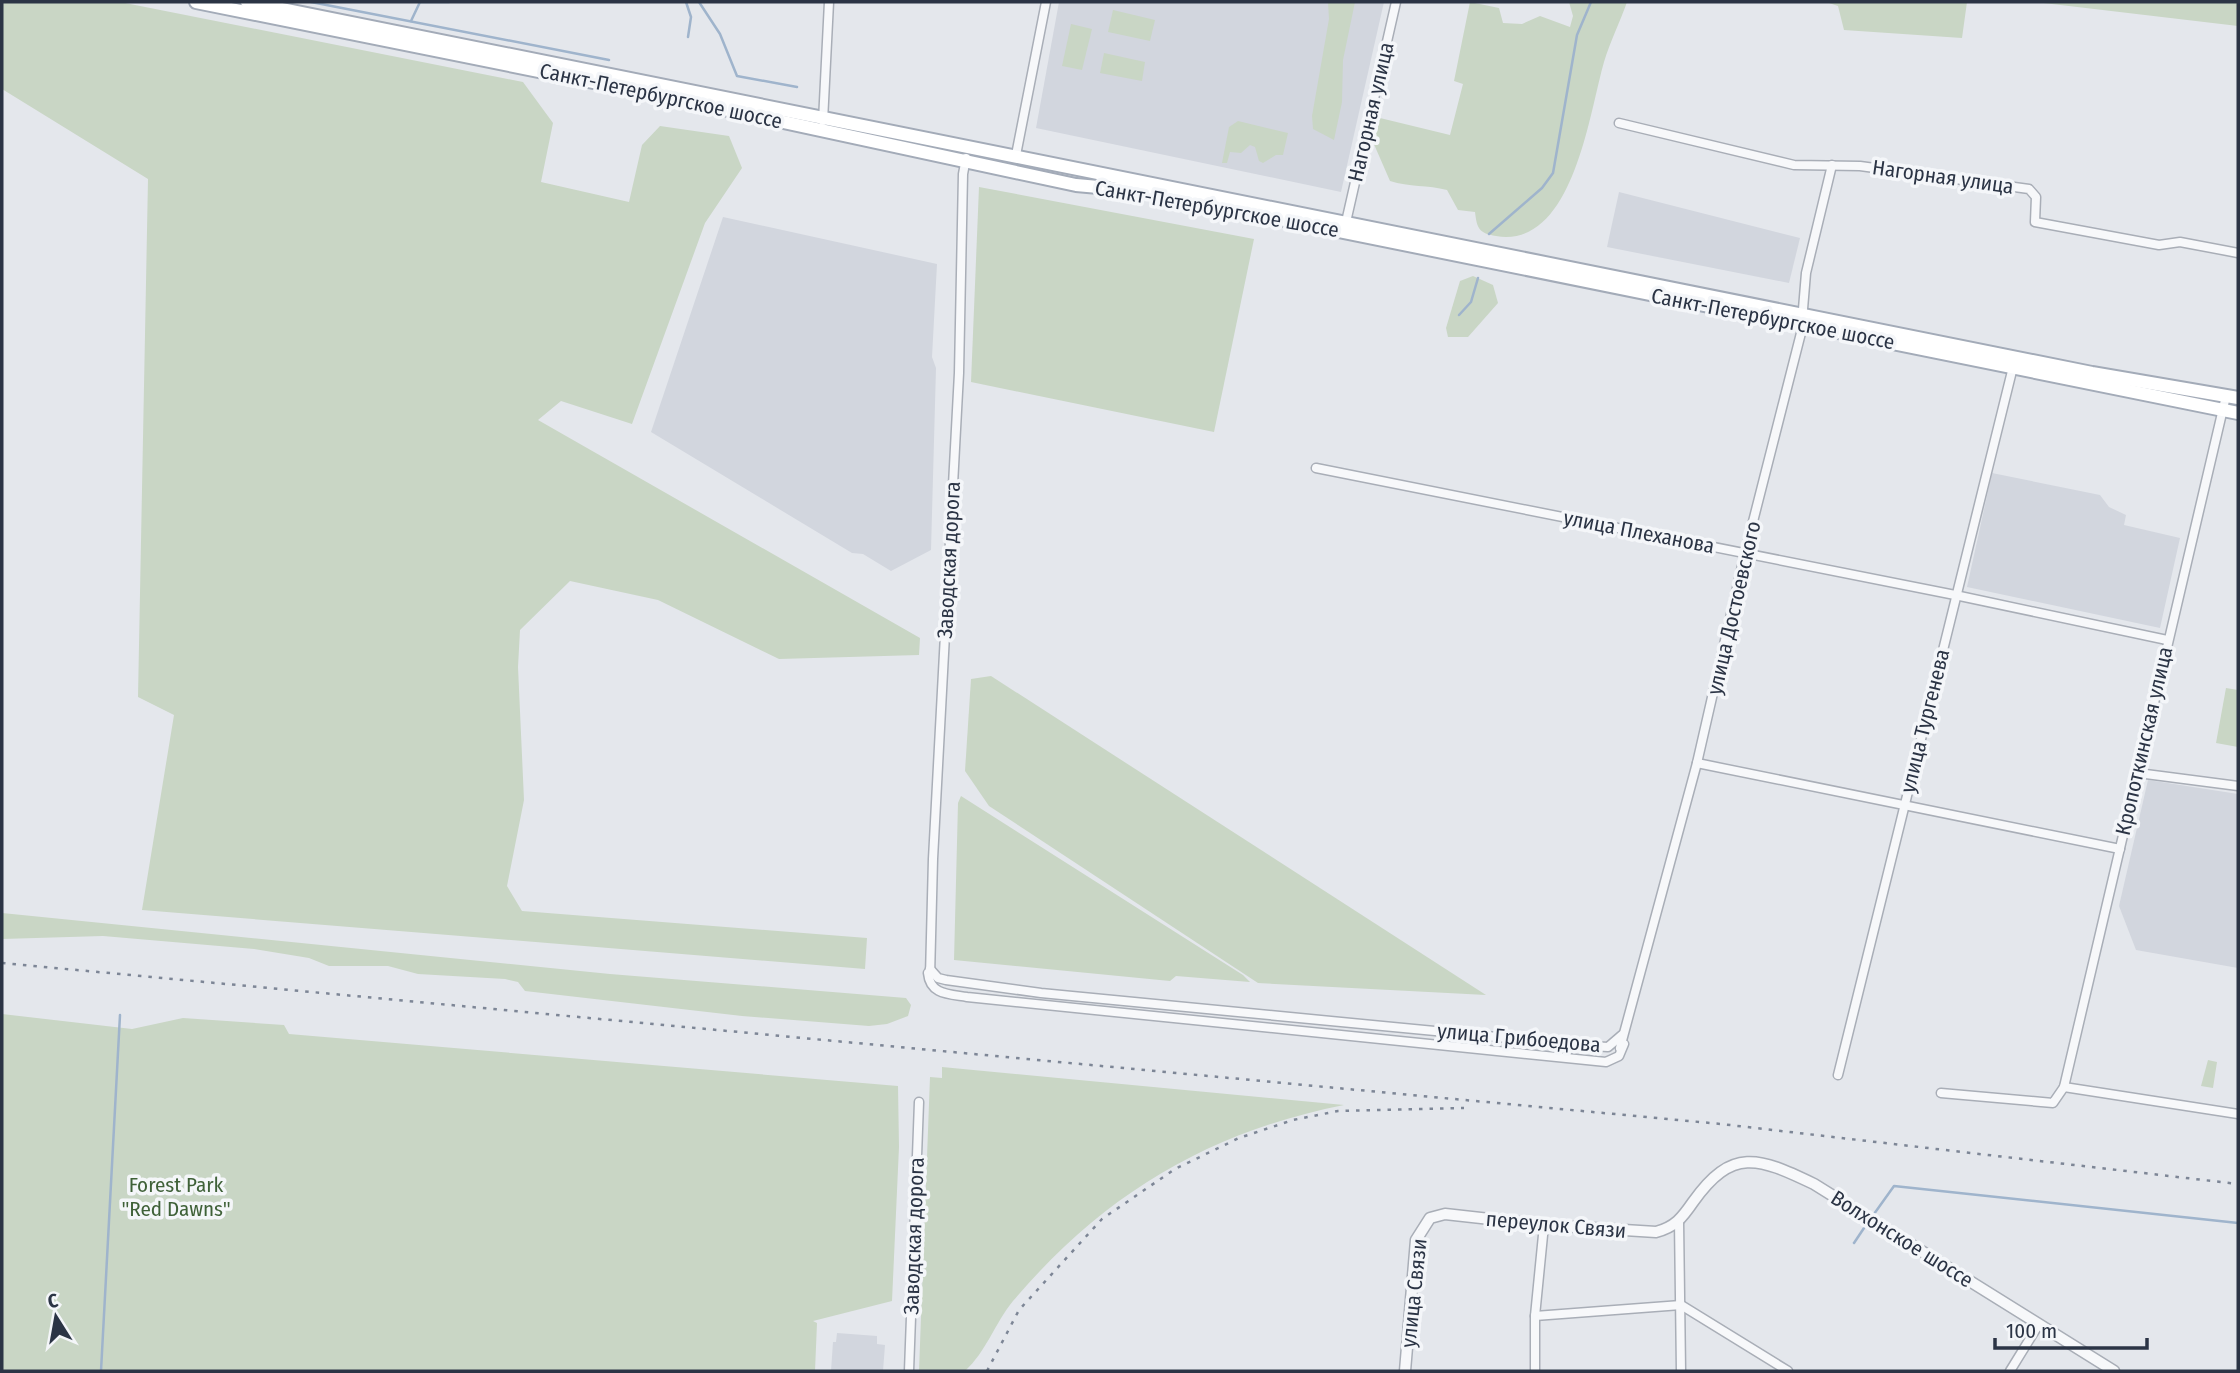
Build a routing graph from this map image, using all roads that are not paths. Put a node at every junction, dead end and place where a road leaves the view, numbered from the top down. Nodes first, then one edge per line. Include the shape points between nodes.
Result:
1 (196, 2) edge
2 (247, 2) edge
3 (829, 2) edge
4 (1046, 2) edge
5 (1396, 2) edge
6 (824, 116) junction
7 (1619, 123) dead end
8 (821, 130) junction
9 (969, 145) junction
10 (1016, 155) junction
11 (966, 161) junction
12 (1832, 164) junction
13 (1346, 222) junction
14 (2238, 253) edge
15 (1801, 319) junction
16 (2013, 368) junction
17 (2229, 401) edge
18 (2238, 413) edge
19 (1316, 468) dead end
20 (1745, 553) junction
21 (1955, 595) junction
22 (2167, 640) junction
23 (1697, 763) junction
24 (2138, 773) junction
25 (2238, 786) edge
26 (1904, 807) junction
27 (2120, 849) junction
28 (929, 966) junction
29 (930, 976) dead end
30 (1625, 1032) junction
31 (1620, 1048) dead end
32 (1838, 1075) dead end
33 (2064, 1087) junction
34 (1941, 1093) dead end
35 (919, 1102) dead end
36 (2238, 1114) edge
37 (1430, 1218) joint
38 (1679, 1221) junction
39 (1544, 1225) junction
40 (1681, 1305) junction
41 (1535, 1316) junction
42 (2039, 1324) junction
43 (909, 1371) edge
44 (1405, 1371) edge
45 (1535, 1371) edge
46 (1681, 1371) edge
47 (1788, 1371) edge
48 (2010, 1371) edge
49 (2114, 1371) edge

1 - 8 main road, Санкт-Петербургское шоссе
2 - 6 main road, Санкт-Петербургское шоссе
3 - 6 street
4 - 10 street
5 - 13 street, Нагорная улица
6 - 8 street
6 - 9 main road, Санкт-Петербургское шоссе
7 - 12 street, Нагорная улица via 1794,164
8 - 11 main road, Санкт-Петербургское шоссе
9 - 10 main road, Санкт-Петербургское шоссе
9 - 11 street, Заводская дорога
10 - 13 main road, Санкт-Петербургское шоссе
11 - 15 main road, Санкт-Петербургское шоссе
11 - 28 street, Заводская дорога
12 - 14 street, Нагорная улица via 2029,189 2036,197 2035,222 2159,245 2180,242
12 - 15 street, улица Достоевского via 1806,273
13 - 15 main road, Санкт-Петербургское шоссе
15 - 16 main road, Санкт-Петербургское шоссе
15 - 17 main road, Санкт-Петербургское шоссе
15 - 20 street, улица Достоевского
16 - 17 main road, Санкт-Петербургское шоссе
16 - 21 street, улица Тургенева
17 - 18 main road, Санкт-Петербургское шоссе
17 - 22 street, Кропоткинская улица
19 - 20 street, улица Плеханова
20 - 21 street, улица Плеханова
20 - 23 street, улица Достоевского
21 - 22 street, улица Плеханова
21 - 26 street, улица Тургенева
22 - 24 street, Кропоткинская улица
23 - 26 street
23 - 30 street, улица Достоевского
24 - 25 street
24 - 27 street, Кропоткинская улица
26 - 27 street
26 - 32 street, улица Тургенева
27 - 33 street, Кропоткинская улица
28 - 29 street, Заводская дорога
28 - 30 street, улица Грибоедова via 938,978 946,980 1041,993 1590,1046 1608,1047
28 - 30 street, улица Грибоедова via 929,981 935,990 967,997 1606,1062 1619,1056
30 - 31 street, улица Достоевского
33 - 34 street via 2053,1103
33 - 36 street
35 - 43 street, Заводская дорога
37 - 39 street, переулок Связи via 1446,1214
37 - 44 street, улица Связи via 1416,1240
38 - 39 street, переулок Связи via 1670,1228 1639,1233
38 - 40 street
38 - 42 street, Волхонское шоссе via 1721,1169 1756,1163 1786,1171
39 - 41 street
40 - 41 street
40 - 46 street
40 - 47 street
41 - 45 street
42 - 48 street
42 - 49 street, Волхонское шоссе

